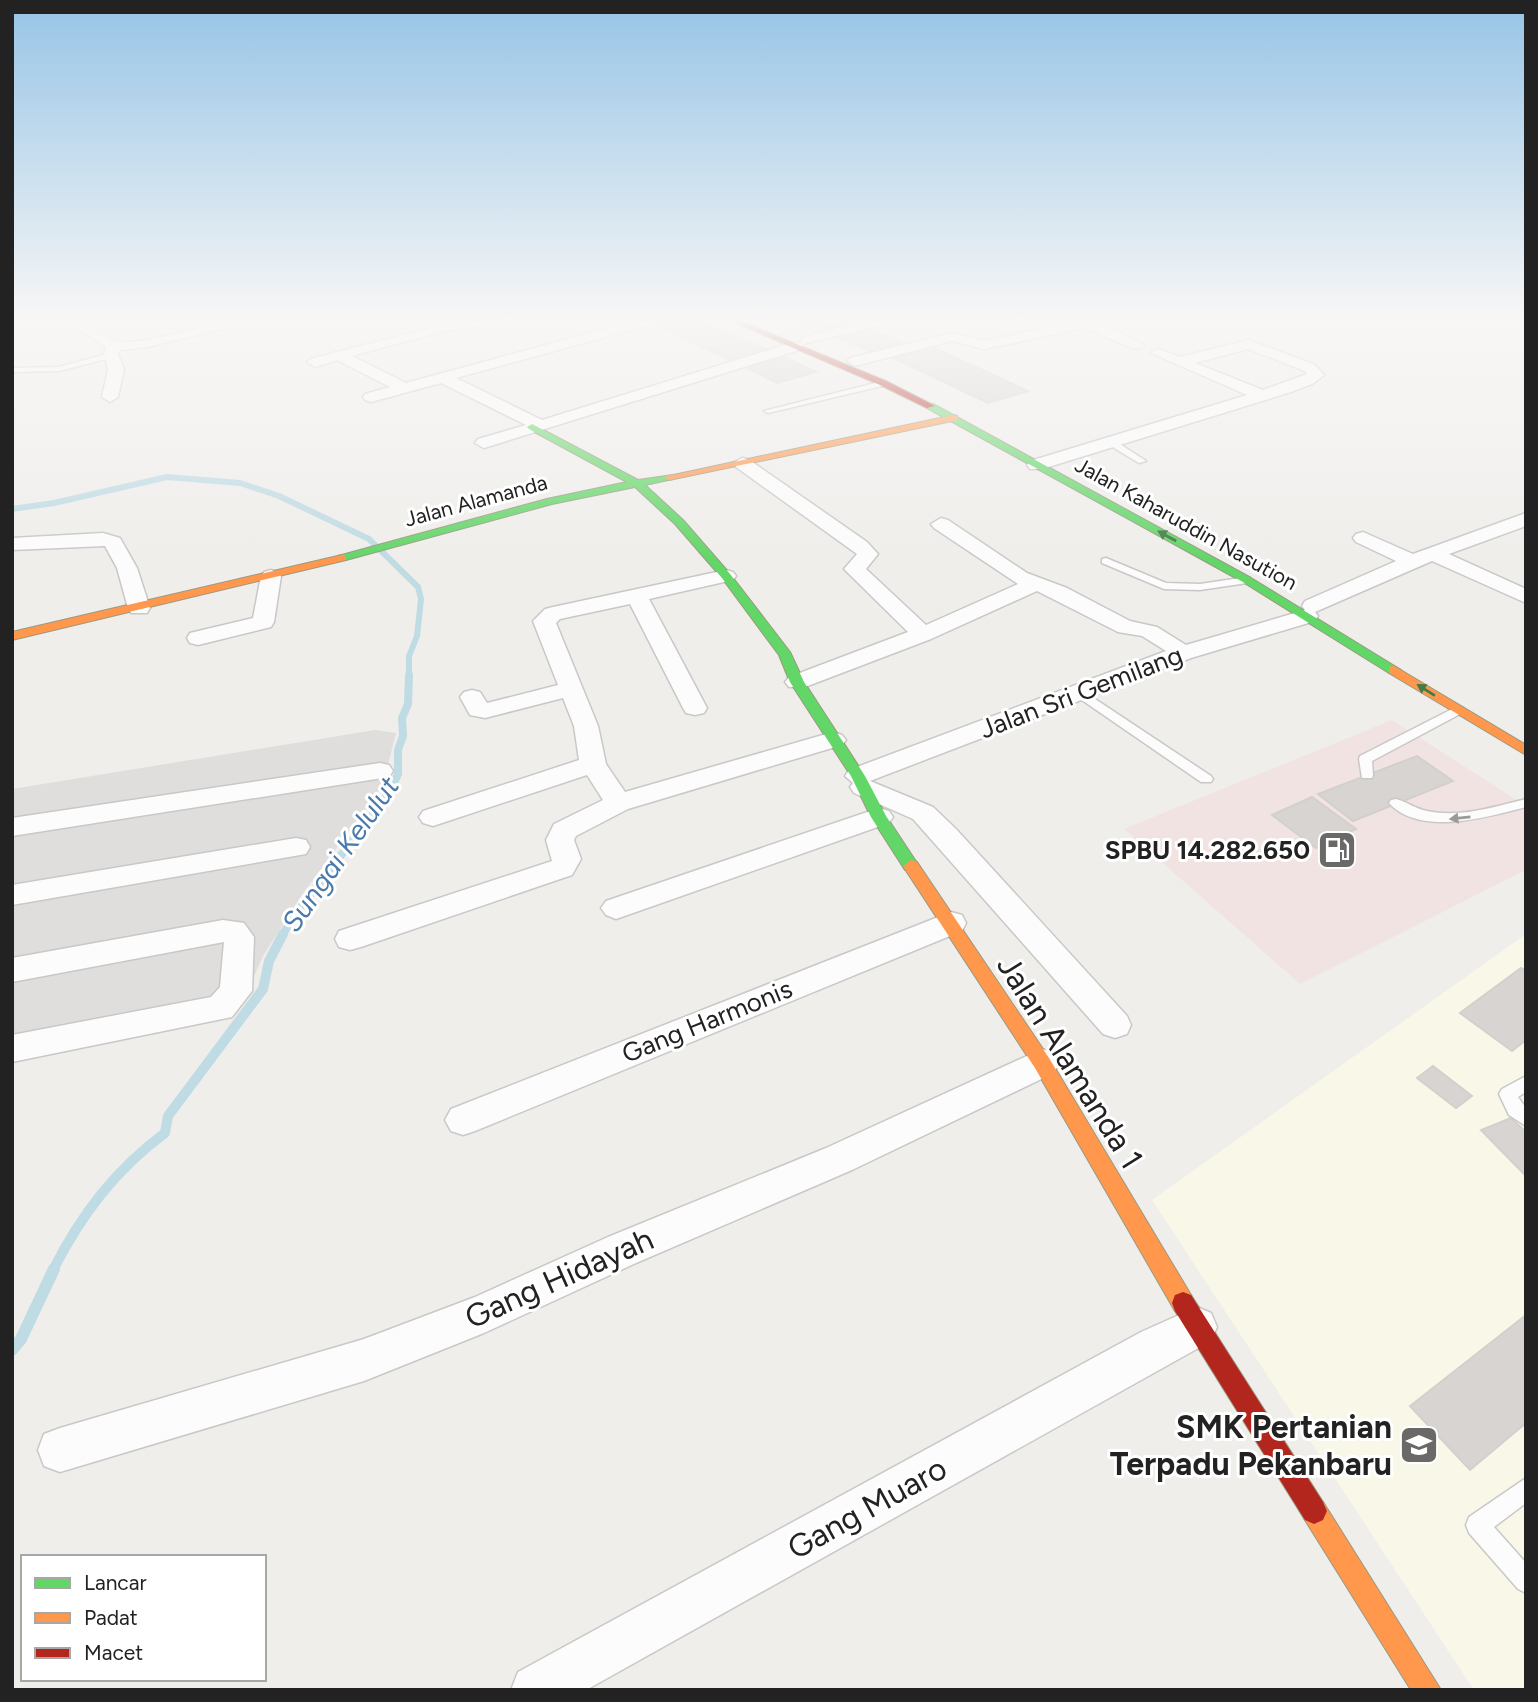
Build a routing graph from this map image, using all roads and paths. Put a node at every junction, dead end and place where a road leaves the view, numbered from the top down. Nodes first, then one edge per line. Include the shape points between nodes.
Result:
1 (488, 401) edge
2 (618, 401) edge
3 (807, 401) edge
4 (920, 401) edge
5 (940, 401) edge
6 (1241, 401) edge
7 (768, 411) dead end
8 (954, 418) junction
9 (536, 426) junction
10 (1109, 442) junction
11 (484, 443) dead end
12 (1058, 458) junction
13 (1142, 461) dead end
14 (742, 463) junction
15 (1036, 465) junction
16 (639, 485) junction
17 (1526, 519) edge
18 (941, 524) dead end
19 (1436, 531) dead end
20 (1363, 538) dead end
21 (1464, 542) junction
22 (12, 544) edge
23 (1423, 557) junction
24 (1106, 561) dead end
25 (271, 576) junction
26 (726, 576) junction
27 (1247, 580) junction
28 (1035, 584) junction
29 (637, 597) junction
30 (1526, 597) edge
31 (139, 608) junction
32 (1310, 611) junction
33 (923, 634) junction
34 (12, 636) edge
35 (198, 638) dead end
36 (1183, 653) junction
37 (797, 682) junction
38 (572, 689) junction
39 (1080, 693) junction
40 (472, 697) dead end
41 (695, 708) dead end
42 (1458, 710) junction
43 (1503, 718) dead end
44 (833, 740) junction
45 (1526, 751) edge
46 (593, 764) junction
47 (380, 771) dead end
48 (1367, 775) dead end
49 (1206, 779) dead end
50 (861, 781) junction
51 (619, 803) junction
52 (1396, 803) dead end
53 (1526, 803) edge
54 (433, 817) dead end
55 (878, 817) junction
56 (12, 827) edge
57 (296, 847) dead end
58 (12, 895) edge
59 (616, 908) dead end
60 (951, 923) junction
61 (350, 939) dead end
62 (12, 970) edge
63 (1115, 1025) dead end
64 (12, 1049) edge
65 (1042, 1063) junction
66 (1526, 1083) edge
67 (1526, 1119) edge
68 (463, 1120) dead end
69 (1197, 1327) junction
70 (60, 1451) dead end
71 (1526, 1489) edge
72 (1526, 1581) edge
73 (536, 1690) edge
74 (1427, 1690) edge

1 - 9 street
2 - 9 street
3 - 7 lane
4 - 8 main road, Jalan Kaharuddin Nasution
5 - 12 main road, Jalan Kaharuddin Nasution
6 - 10 street
8 - 14 main road, Jalan Alamanda
8 - 15 main road, Jalan Kaharuddin Nasution
9 - 11 street
9 - 16 main road, Jalan Alamanda 1
10 - 12 street
10 - 13 lane
12 - 15 street
12 - 32 main road, Jalan Kaharuddin Nasution
14 - 16 main road, Jalan Alamanda
14 - 33 street via 860,546 868,554 854,569
27 -> 15 main road, Jalan Kaharuddin Nasution
16 - 25 main road, Jalan Alamanda via 551,501
16 - 26 main road, Jalan Alamanda 1
17 - 21 street, Jalan Sri Gemilang
18 - 28 street
19 - 21 street
20 - 23 street
21 - 23 street, Jalan Sri Gemilang
22 - 31 street via 113,541
23 - 30 street
23 - 32 street, Jalan Sri Gemilang
24 - 27 lane via 1164,586 1200,587
25 - 31 main road, Jalan Alamanda
25 - 35 street via 263,622
26 - 29 street
26 - 37 main road, Jalan Alamanda 1 via 785,655
27 - 32 main road, Jalan Kaharuddin Nasution
28 - 33 street
28 - 36 street via 1126,627 1154,632
29 - 38 street via 545,618
29 - 41 street
31 - 34 main road, Jalan Alamanda
32 - 36 street, Jalan Sri Gemilang
42 -> 32 main road, Jalan Kaharuddin Nasution
32 - 43 main road, Jalan Kaharuddin Nasution
33 - 37 street
36 - 39 street, Jalan Sri Gemilang
37 - 44 main road, Jalan Alamanda 1
38 - 40 street via 485,711 479,710
38 - 46 street via 586,726
39 - 49 lane
39 - 50 street, Jalan Sri Gemilang
42 - 45 main road, Jalan Kaharuddin Nasution
42 - 48 lane via 1365,758
44 - 50 main road, Jalan Alamanda 1
44 - 51 street
46 - 51 street
46 - 54 street
47 - 56 street
50 - 55 main road, Jalan Alamanda 1
50 - 63 street via 923,813 946,835
51 - 61 street via 564,830 560,840 567,859 562,868
53 -> 52 lane via 1446,819 1422,816
55 - 59 street
55 - 60 main road, Jalan Alamanda 1
57 - 58 street
60 - 65 main road, Jalan Alamanda 1
60 - 68 street, Gang Harmonis
62 - 64 street via 223,931 233,931 239,937 236,991 221,1008
65 - 69 main road, Jalan Alamanda 1
65 - 70 street, Gang Hidayah via 862,1149 484,1313 376,1355
66 - 67 lane via 1508,1094 1515,1110
69 - 73 street, Gang Muaro
69 - 74 main road, Jalan Alamanda 1
71 - 72 lane via 1476,1525

